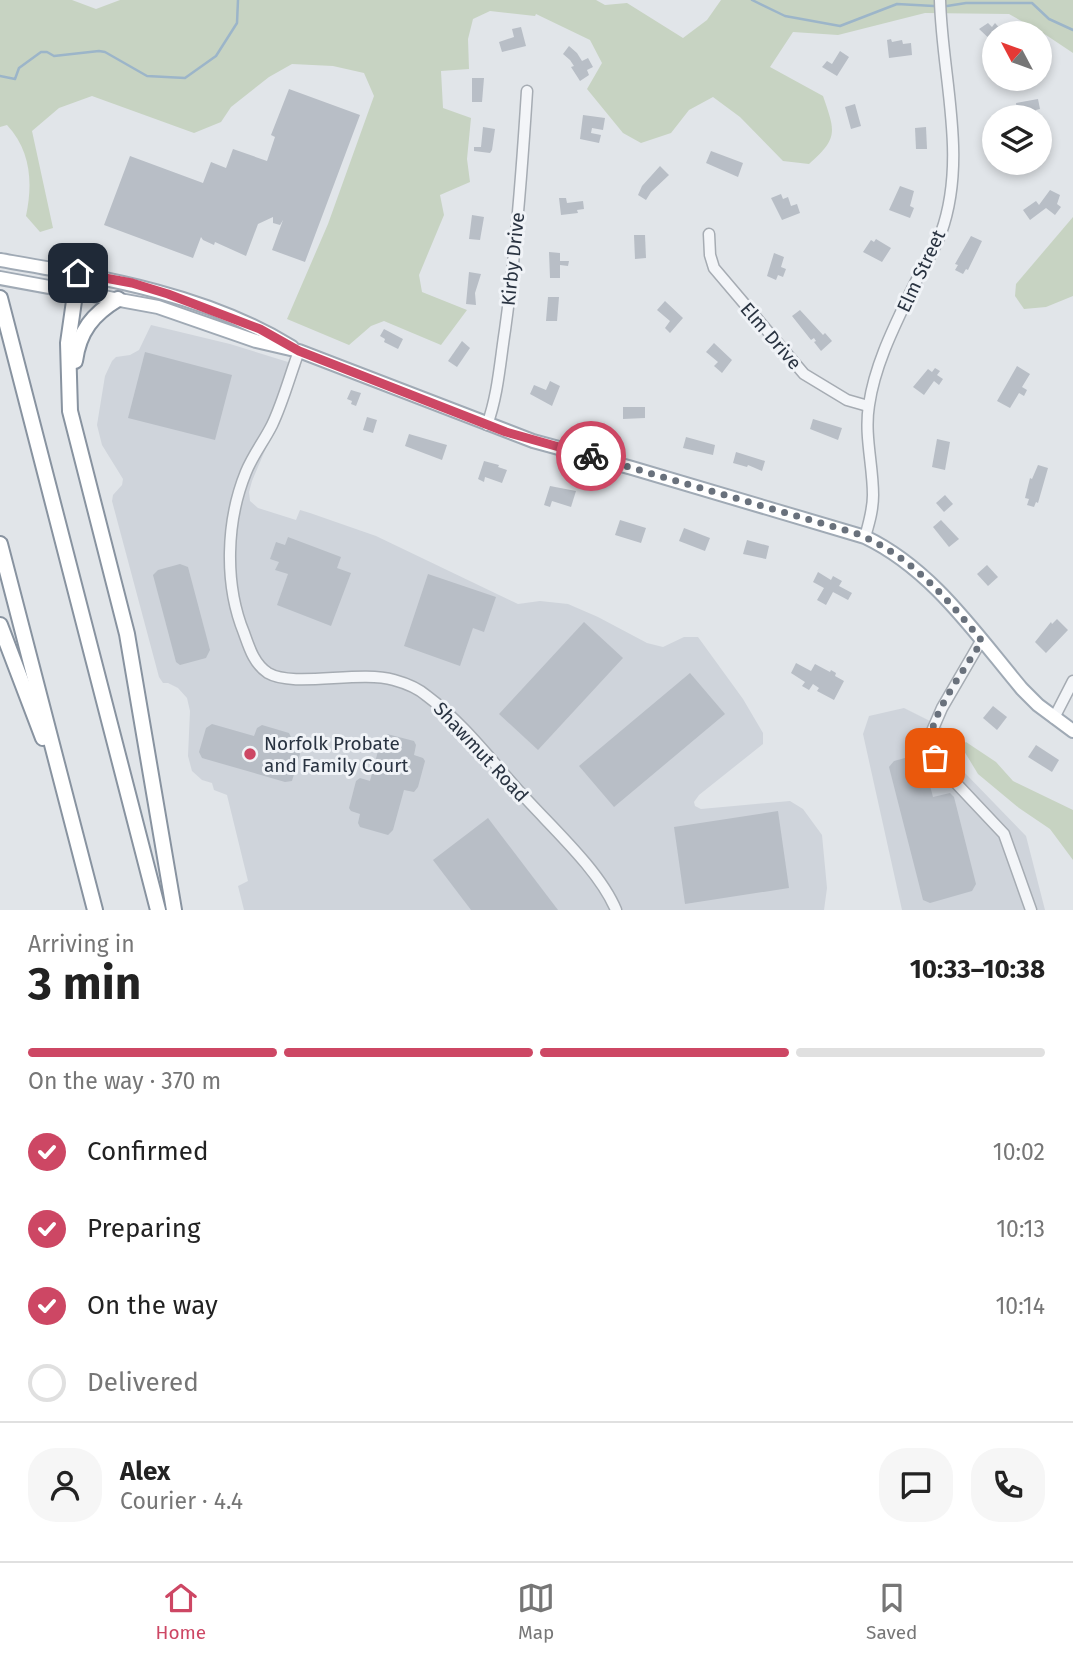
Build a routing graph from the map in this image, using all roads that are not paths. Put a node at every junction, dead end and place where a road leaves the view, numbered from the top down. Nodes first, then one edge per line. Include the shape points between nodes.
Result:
1 (940, 0) edge
2 (527, 91) dead end
3 (709, 234) dead end
4 (5, 261) edge
5 (78, 273) junction
6 (0, 278) edge
7 (75, 291) junction
8 (0, 298) edge
9 (118, 299) junction
10 (299, 351) junction
11 (868, 406) junction
12 (487, 425) junction
13 (78, 436) junction
14 (865, 537) junction
15 (0, 544) edge
16 (0, 625) edge
17 (982, 641) junction
18 (1073, 681) edge
19 (1054, 718) junction
20 (1073, 731) edge
21 (60, 776) junction
22 (95, 910) edge
23 (158, 910) edge
24 (174, 910) edge
25 (616, 910) edge
26 (1031, 910) edge

1 - 11 street, Elm Street via 950,98 952,184 941,233 890,338
2 - 12 street, Kirby Drive via 509,296 494,405
3 - 11 street, Elm Drive via 714,268 804,373 847,400
4 - 5 main road
5 - 7 highway
5 - 10 main road via 168,294 260,329
6 - 7 main road
7 - 9 main road
7 - 13 highway via 68,379 70,411
8 - 23 highway
9 - 10 main road
9 - 13 highway via 90,320 78,345
10 - 12 main road
10 - 25 street, Shawmut Road via 273,421 244,476 235,512 231,586 236,615 254,657 269,674 278,676 377,676 426,694 581,860
11 - 14 street, Elm Street via 873,495
12 - 14 main road
13 - 24 highway via 127,634
14 - 17 main road via 913,567
15 - 21 highway
16 - 21 highway
17 - 19 main road via 1022,689
17 - 26 street via 942,708 932,731 932,747 938,764 1004,834
18 - 19 street
19 - 20 main road
21 - 22 highway

